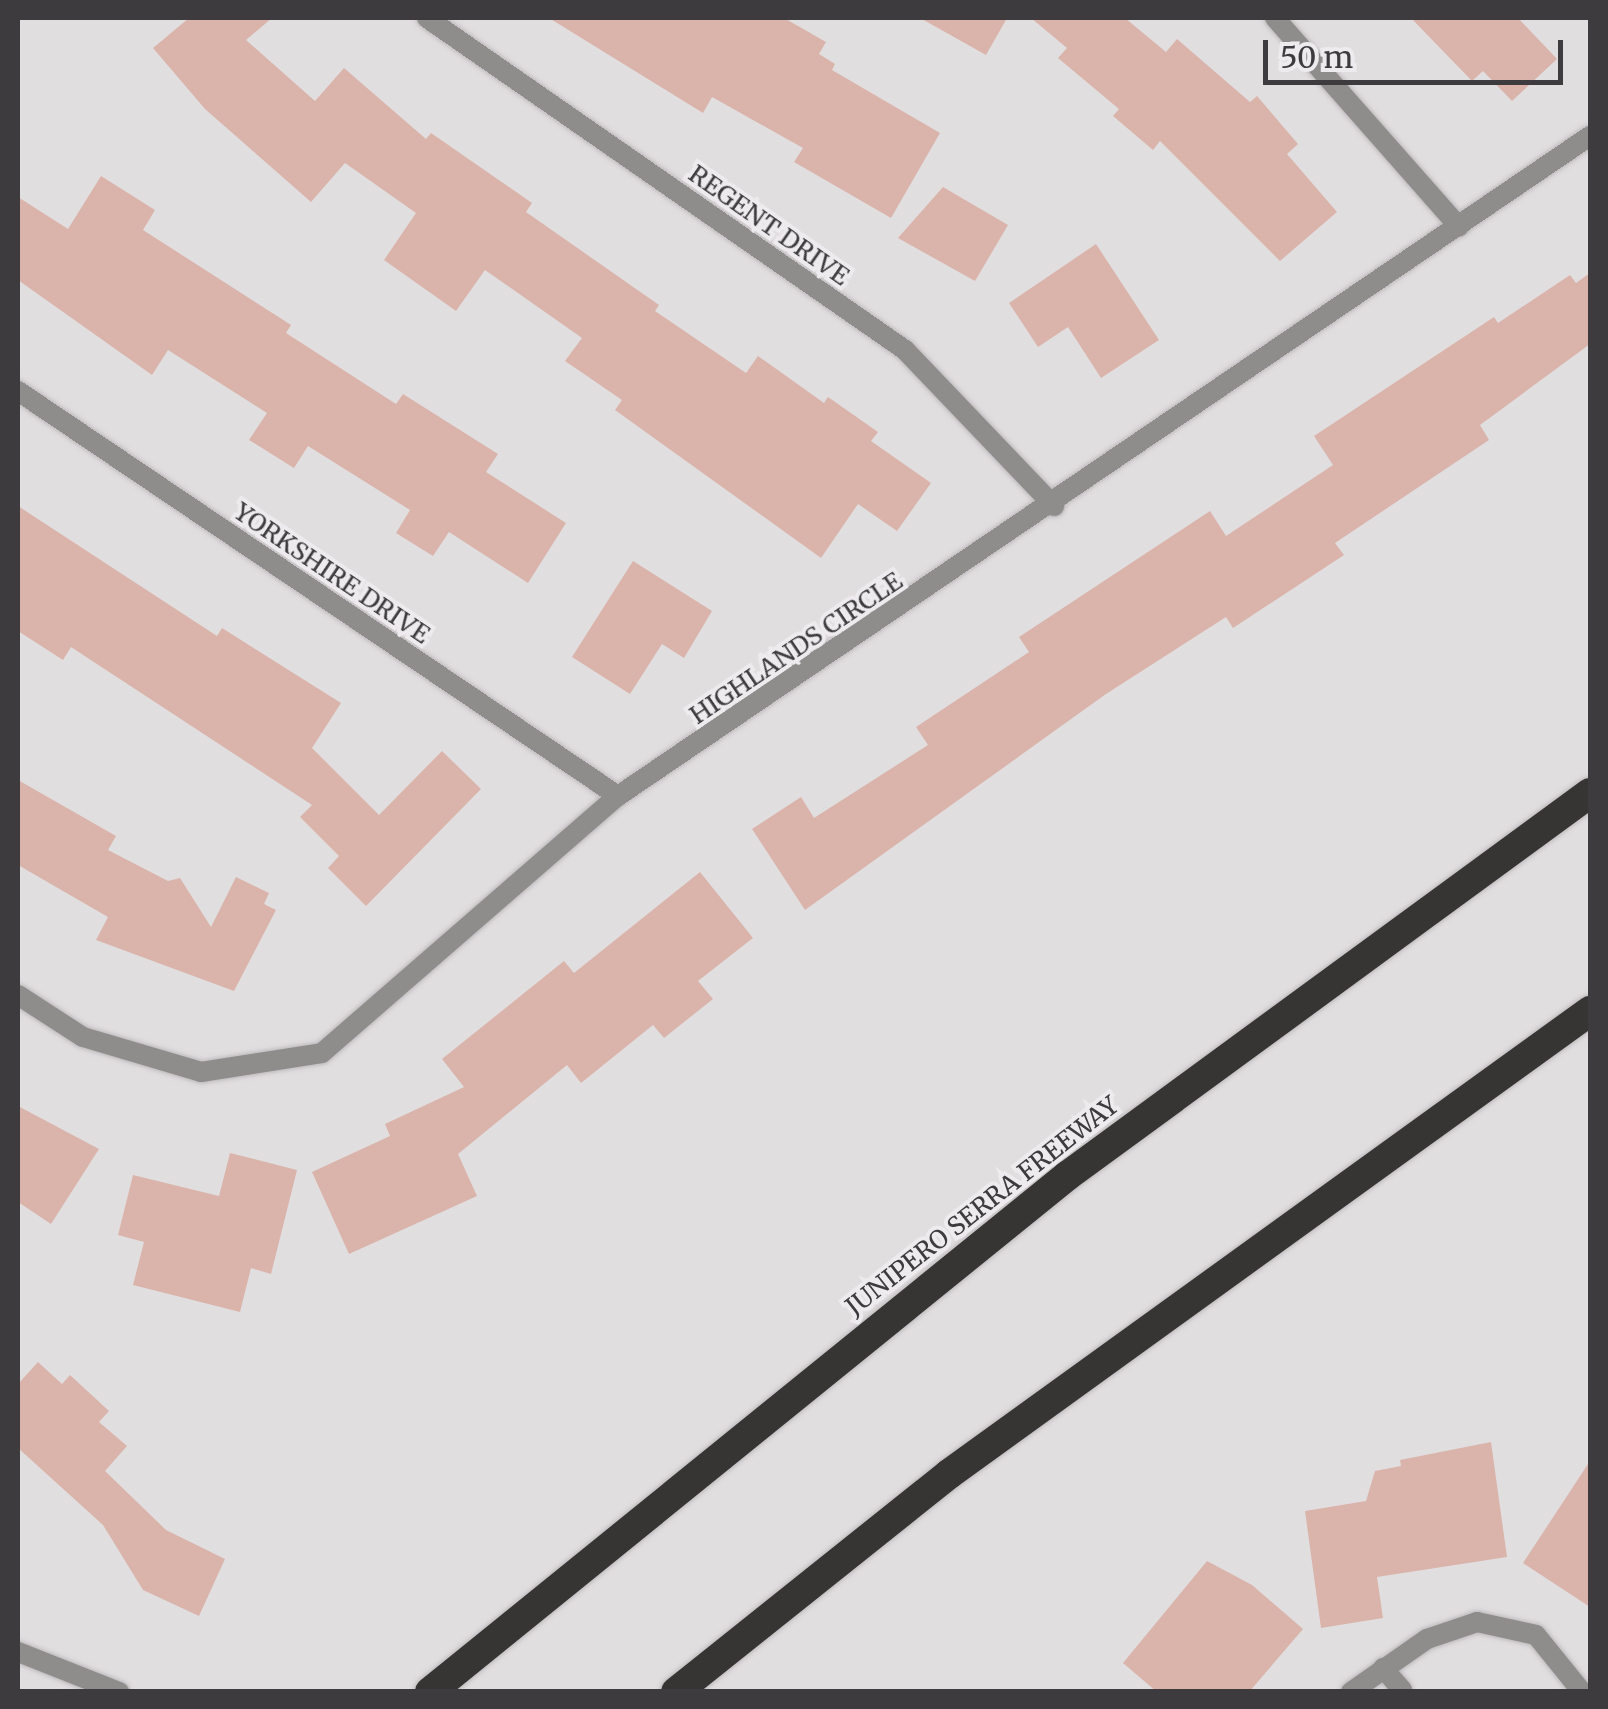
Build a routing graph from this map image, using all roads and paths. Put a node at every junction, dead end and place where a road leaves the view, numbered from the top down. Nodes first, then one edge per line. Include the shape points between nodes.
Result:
1 (427, 18) edge
2 (1276, 18) edge
3 (1590, 136) edge
4 (1458, 228) junction
5 (18, 391) edge
6 (1054, 506) junction
7 (1590, 793) edge
8 (618, 796) junction
9 (18, 995) edge
10 (1590, 1011) edge
11 (18, 1652) edge
12 (1383, 1668) junction
13 (1402, 1690) edge
14 (119, 1692) edge
15 (430, 1692) edge
16 (676, 1692) edge
17 (1351, 1692) edge
18 (1582, 1692) edge

1 - 6 street, REGENT DRIVE via 905,350
2 - 4 street
3 - 4 street, HIGHLANDS CIRCLE
4 - 6 street, HIGHLANDS CIRCLE
5 - 8 street, YORKSHIRE DRIVE
6 - 8 street, HIGHLANDS CIRCLE
7 - 15 highway, JUNIPERO SERRA FREEWAY via 1052,1188
8 - 9 street, HIGHLANDS CIRCLE via 322,1054 201,1072 83,1037
10 - 16 highway via 949,1474
11 - 14 street
12 - 13 street
12 - 17 street
12 - 18 street via 1443,1630 1507,1623 1536,1635

